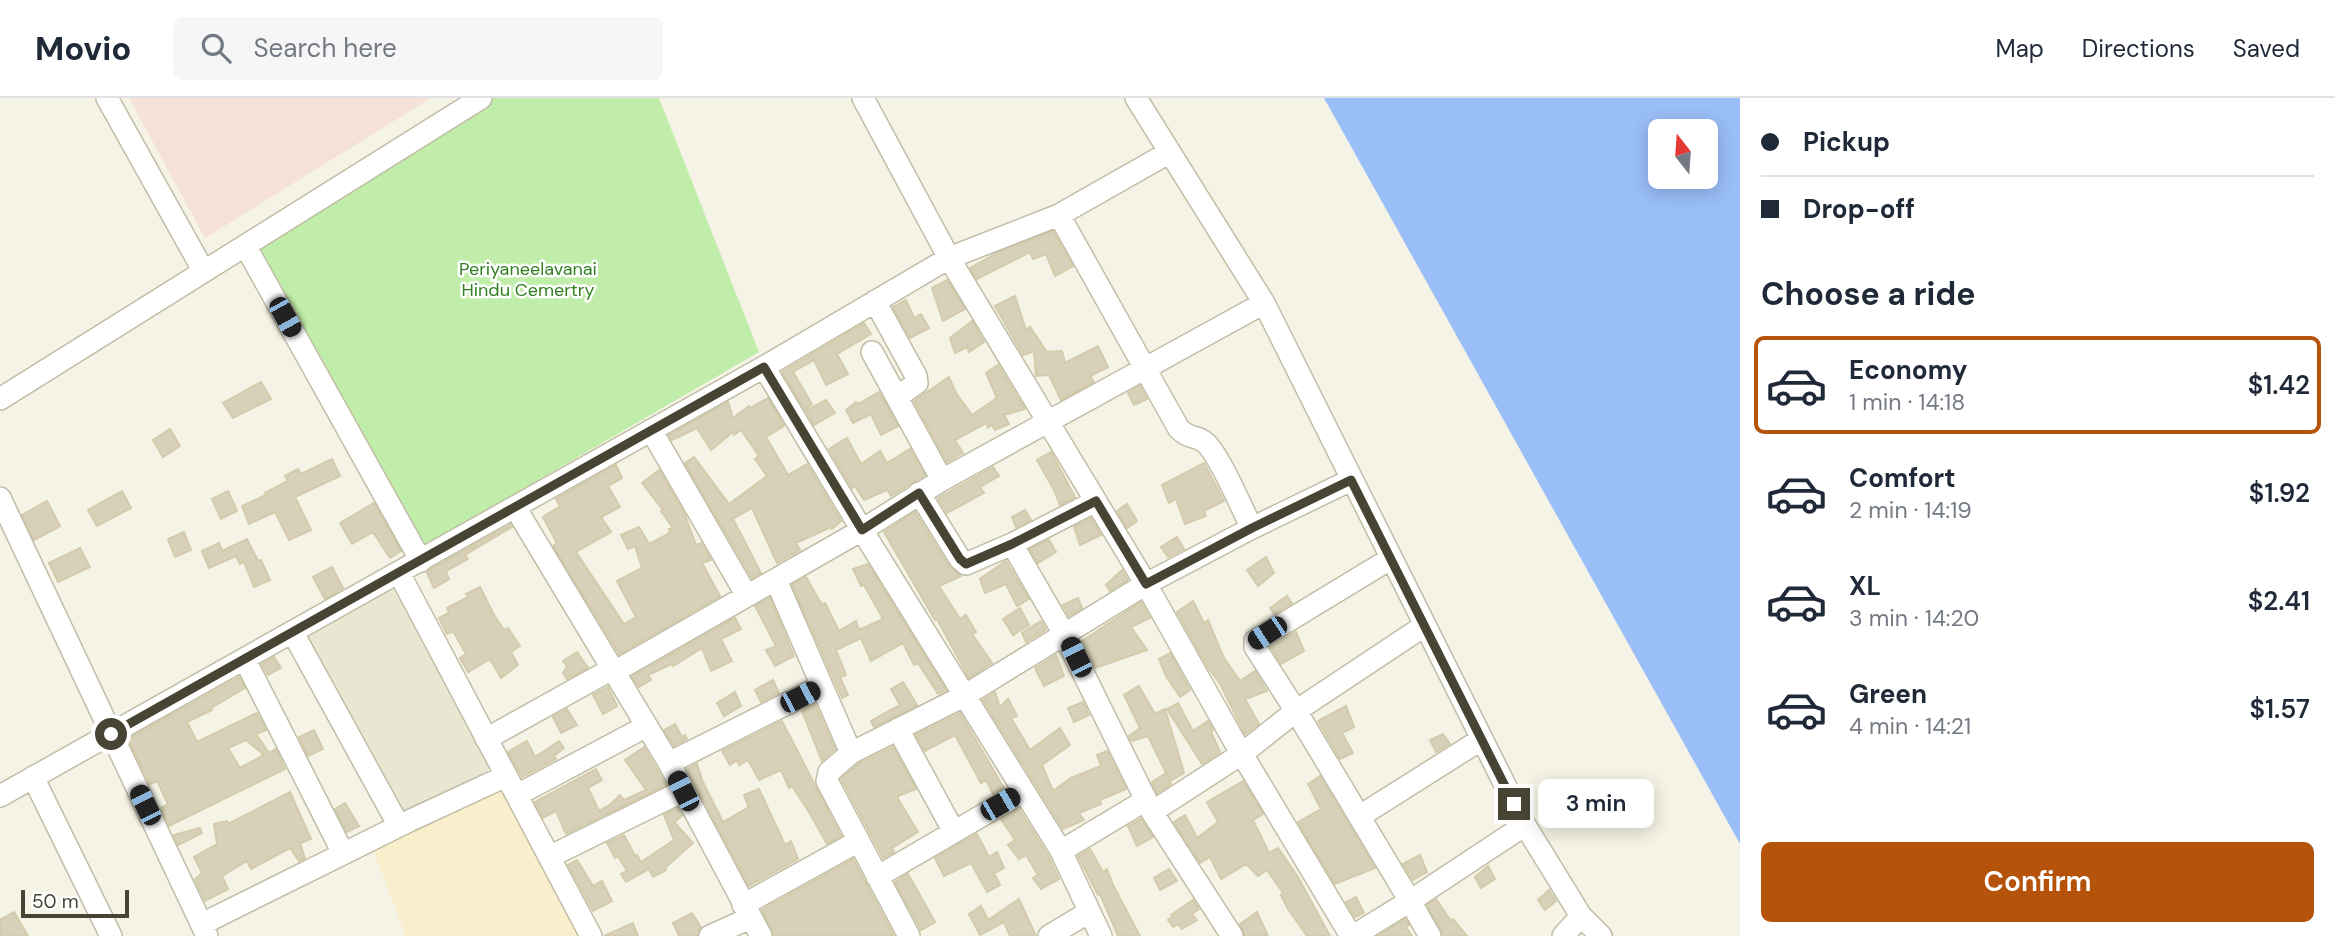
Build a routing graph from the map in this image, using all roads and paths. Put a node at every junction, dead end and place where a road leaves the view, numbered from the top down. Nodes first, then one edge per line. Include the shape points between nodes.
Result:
1 (107, 98) edge
2 (481, 98) edge
3 (863, 98) edge
4 (1136, 98) edge
5 (1170, 152) junction
6 (1059, 215) junction
7 (246, 247) junction
8 (949, 258) junction
9 (203, 270) junction
10 (875, 301) junction
11 (1264, 303) junction
12 (872, 352) dead end
13 (764, 367) junction
14 (1144, 370) junction
15 (897, 397) junction
16 (0, 399) edge
17 (1048, 423) junction
18 (651, 430) junction
19 (942, 480) junction
20 (1351, 480) junction
21 (919, 493) junction
22 (0, 498) edge
23 (1096, 501) junction
24 (516, 507) junction
25 (1252, 528) junction
26 (862, 530) junction
27 (1012, 544) junction
28 (1390, 559) junction
29 (421, 561) junction
30 (399, 573) junction
31 (776, 580) junction
32 (1146, 584) junction
33 (747, 596) junction
34 (1424, 626) junction
35 (293, 633) junction
36 (1064, 634) junction
37 (245, 660) junction
38 (613, 670) junction
39 (821, 686) junction
40 (964, 696) junction
41 (1296, 711) junction
42 (645, 727) junction
43 (898, 729) junction
44 (111, 734) junction
45 (486, 739) junction
46 (1482, 739) junction
47 (851, 753) junction
48 (1243, 753) junction
49 (669, 763) junction
50 (506, 776) junction
51 (33, 777) junction
52 (683, 791) junction
53 (1024, 791) junction
54 (517, 795) junction
55 (0, 796) edge
56 (1149, 806) junction
57 (1360, 816) junction
58 (400, 825) junction
59 (1525, 825) junction
60 (954, 832) junction
61 (857, 842) junction
62 (1060, 851) junction
63 (343, 853) junction
64 (549, 857) junction
65 (877, 877) junction
66 (1410, 901) junction
67 (1089, 912) junction
68 (1581, 916) junction
69 (751, 920) edge
70 (205, 930) edge
71 (111, 936) edge
72 (591, 936) edge
73 (710, 936) edge
74 (909, 936) edge
75 (1049, 936) edge
76 (1101, 936) edge
77 (1232, 936) edge
78 (1352, 936) edge
79 (1430, 936) edge
80 (1563, 936) edge
81 (1601, 936) edge

1 - 9 street
2 - 7 street
3 - 8 street
4 - 5 street
5 - 6 street
5 - 11 street
6 - 8 street
6 - 14 street
7 - 9 street
7 - 29 street
8 - 10 street
8 - 17 street
9 - 16 street
10 - 13 street
10 - 15 street via 916,376 917,383
11 - 14 street
11 - 20 street
12 - 15 street
13 - 18 street
13 - 26 street
14 - 17 street
14 - 25 street via 1179,429 1189,438 1202,440 1213,453
15 - 19 street
17 - 19 street
17 - 23 street
18 - 24 street
18 - 33 street
19 - 21 street
20 - 25 street
20 - 28 street
21 - 26 street
21 - 27 street via 966,564
22 - 44 street
23 - 27 street
23 - 32 street
24 - 29 street
24 - 38 street
25 - 32 street
26 - 31 street
26 - 40 street
27 - 36 street
28 - 34 street
28 - 41 street via 1255,641 1259,655
29 - 30 street
30 - 35 street
30 - 45 street
31 - 33 street
31 - 39 street
32 - 36 street
32 - 48 street
33 - 38 street
34 - 41 street
34 - 46 street
35 - 37 street
35 - 58 street
36 - 40 street
36 - 56 street
37 - 44 street
37 - 63 street
38 - 42 street
38 - 45 street
39 - 47 street
39 - 49 street
40 - 43 street
40 - 53 street
41 - 48 street
41 - 57 street
42 - 49 street
42 - 54 street
43 - 47 street
43 - 60 street
44 - 51 street
44 - 70 street
45 - 50 street
46 - 57 street
46 - 59 street
47 - 61 street via 829,772 827,781
48 - 56 street
48 - 78 street
49 - 52 street
50 - 54 street
50 - 58 street
51 - 55 street
51 - 71 street
52 - 64 street
52 - 69 street
53 - 60 street
53 - 62 street
54 - 64 street
56 - 62 street
56 - 77 street
57 - 66 street
58 - 63 street
59 - 66 street
59 - 68 street
60 - 65 street
61 - 65 street
61 - 69 street
62 - 67 street
63 - 70 street
64 - 72 street
65 - 74 street
66 - 78 street
66 - 79 street
67 - 75 street
67 - 76 street
68 - 80 street
68 - 81 street
69 - 73 street

